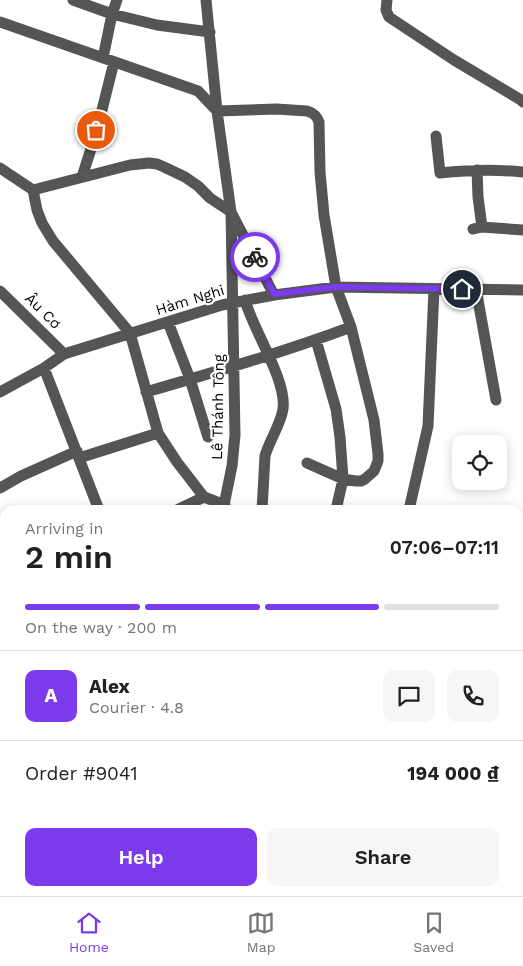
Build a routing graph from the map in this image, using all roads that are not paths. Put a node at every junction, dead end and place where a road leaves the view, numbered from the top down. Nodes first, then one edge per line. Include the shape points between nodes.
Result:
1 (73, 0) edge
2 (117, 0) edge
3 (206, 0) edge
4 (387, 0) edge
5 (112, 14) junction
6 (0, 22) edge
7 (210, 32) junction
8 (108, 60) junction
9 (523, 102) edge
10 (217, 111) junction
11 (436, 136) dead end
12 (0, 168) edge
13 (477, 170) junction
14 (523, 172) edge
15 (82, 177) junction
16 (32, 190) junction
17 (231, 212) junction
18 (523, 230) edge
19 (336, 287) junction
20 (434, 289) junction
21 (476, 289) junction
22 (523, 290) edge
23 (0, 291) edge
24 (274, 294) junction
25 (245, 300) junction
26 (232, 302) junction
27 (168, 322) junction
28 (351, 327) junction
29 (130, 333) junction
30 (316, 340) junction
31 (64, 354) junction
32 (268, 356) junction
33 (234, 366) junction
34 (44, 368) junction
35 (190, 379) junction
36 (0, 392) edge
37 (146, 392) junction
38 (496, 400) dead end
39 (158, 433) junction
40 (208, 436) dead end
41 (78, 455) junction
42 (307, 463) dead end
43 (343, 479) junction
44 (0, 488) edge
45 (204, 497) junction
46 (96, 505) edge
47 (188, 505) edge
48 (220, 505) edge
49 (224, 505) edge
50 (262, 505) edge
51 (337, 505) edge
52 (410, 505) edge

1 - 5 street
2 - 5 street
3 - 7 street
4 - 9 street via 389,17
5 - 7 street via 157,25
5 - 8 street
6 - 8 street
7 - 10 street
8 - 10 street via 198,91
8 - 15 street via 96,130
10 - 17 street
10 - 19 street via 307,111 318,118 324,215
11 - 13 street via 440,173
12 - 16 street
13 - 14 street
13 - 18 street via 478,228
15 - 16 street
15 - 17 street via 130,165 157,164 185,177
16 - 29 street via 42,223 53,241
17 - 24 street
17 - 26 street, Lê Thánh Tông
19 - 20 street, Hàm Nghi
19 - 24 street, Hàm Nghi
19 - 28 street
20 - 21 street, Hàm Nghi
20 - 52 street via 428,426
21 - 22 street, Hàm Nghi
21 - 38 street
23 - 31 street, Âu Cơ
24 - 25 street, Hàm Nghi
25 - 26 street, Hàm Nghi
25 - 32 street
26 - 27 street, Hàm Nghi
26 - 33 street, Lê Thánh Tông
27 - 29 street, Hàm Nghi
27 - 35 street
28 - 30 street
28 - 43 street via 374,420 378,462 365,479
29 - 31 street, Hàm Nghi
29 - 37 street
30 - 32 street
30 - 43 street via 336,410
31 - 34 street, Hàm Nghi
32 - 33 street
32 - 50 street via 281,388 283,409 265,456
33 - 35 street
33 - 49 street, Lê Thánh Tông via 235,435
34 - 36 street, Hàm Nghi
34 - 41 street
35 - 37 street
35 - 40 street
37 - 39 street
39 - 41 street
39 - 45 street
41 - 44 street via 21,476
41 - 46 street
42 - 43 street
43 - 51 street
45 - 47 street
45 - 48 street

